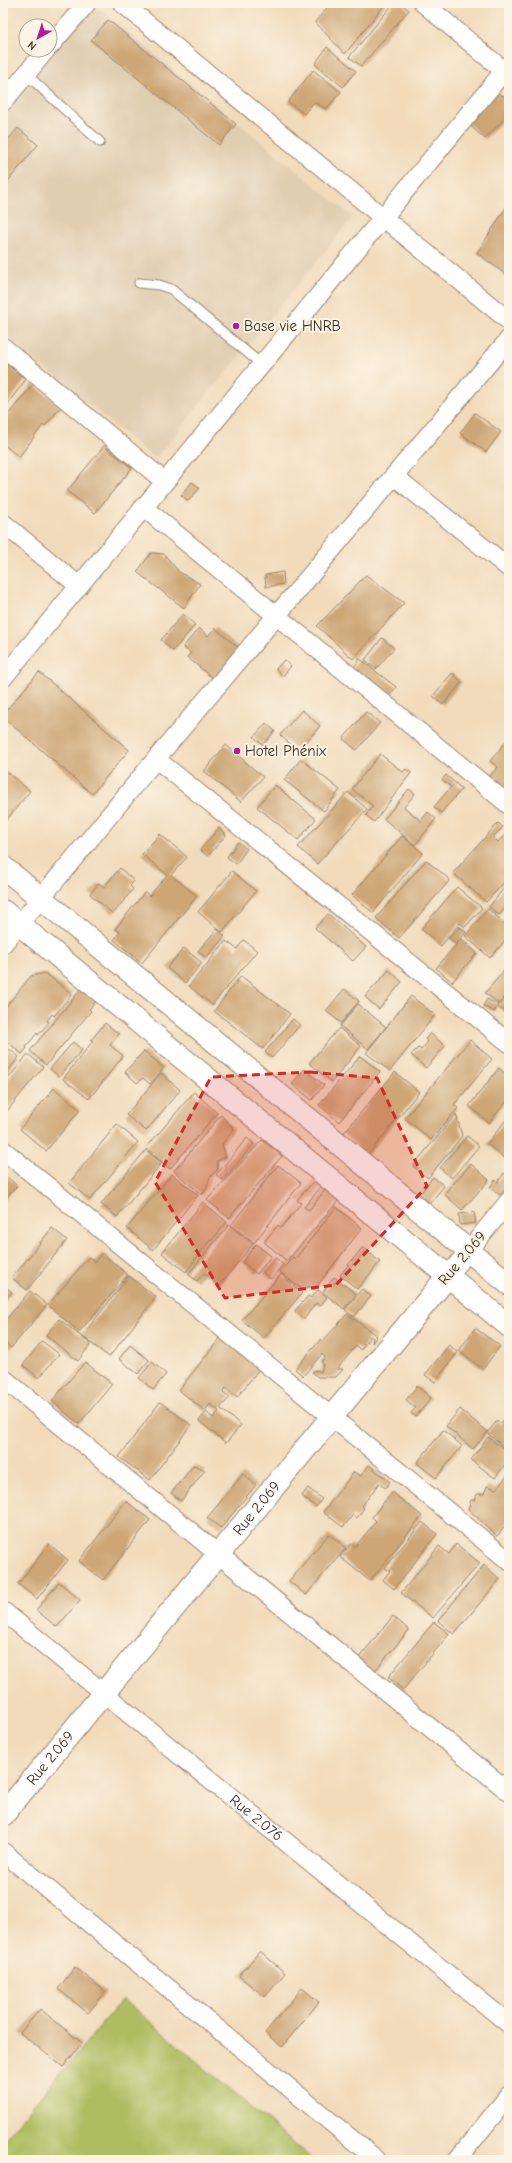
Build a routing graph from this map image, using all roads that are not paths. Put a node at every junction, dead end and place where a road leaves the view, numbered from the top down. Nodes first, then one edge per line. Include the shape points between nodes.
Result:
1 (87, 3) edge
2 (122, 3) edge
3 (423, 3) edge
4 (58, 37) edge
5 (39, 58) edge
6 (507, 70) edge
7 (26, 74) junction
8 (3, 102) edge
9 (100, 142) dead end
10 (382, 218) junction
11 (139, 283) dead end
12 (509, 321) edge
13 (509, 339) edge
14 (3, 347) edge
15 (261, 364) junction
16 (394, 476) junction
17 (164, 482) junction
18 (143, 507) junction
19 (3, 523) edge
20 (509, 568) edge
21 (79, 586) junction
22 (277, 615) junction
23 (3, 678) edge
24 (156, 758) junction
25 (509, 805) edge
26 (3, 867) edge
27 (41, 897) junction
28 (3, 910) edge
29 (20, 924) junction
30 (3, 944) edge
31 (509, 1043) edge
32 (3, 1150) edge
33 (509, 1201) edge
34 (469, 1251) junction
35 (448, 1276) junction
36 (509, 1284) edge
37 (509, 1326) edge
38 (3, 1378) edge
39 (332, 1416) junction
40 (218, 1554) junction
41 (509, 1561) edge
42 (3, 1611) edge
43 (104, 1693) junction
44 (509, 1792) edge
45 (3, 1815) edge
46 (3, 1852) edge
47 (509, 2024) edge
48 (509, 2095) edge
49 (377, 2160) edge
50 (457, 2160) edge

1 - 4 street
2 - 10 street
3 - 6 street
5 - 7 street
6 - 10 street
7 - 8 street
7 - 9 lane
10 - 12 street
10 - 15 street
11 - 15 lane via 171,289
13 - 16 street
14 - 17 street
15 - 17 street
16 - 20 street
16 - 22 street
17 - 18 street
18 - 21 street
18 - 22 street
19 - 21 street
21 - 23 street
22 - 24 street
22 - 25 street
24 - 27 street
24 - 31 street
26 - 27 street
27 - 29 street
27 - 34 street
28 - 29 street
29 - 30 street
29 - 35 street
32 - 39 street
33 - 34 street, Rue 2.069
34 - 35 street, Rue 2.069
34 - 36 street
35 - 37 street
35 - 39 street, Rue 2.069
38 - 40 street
39 - 40 street, Rue 2.069
39 - 41 street
40 - 43 street, Rue 2.069
40 - 44 street
42 - 43 street, Rue 2.076
43 - 45 street, Rue 2.069
43 - 47 street, Rue 2.076
46 - 49 street
48 - 50 street

